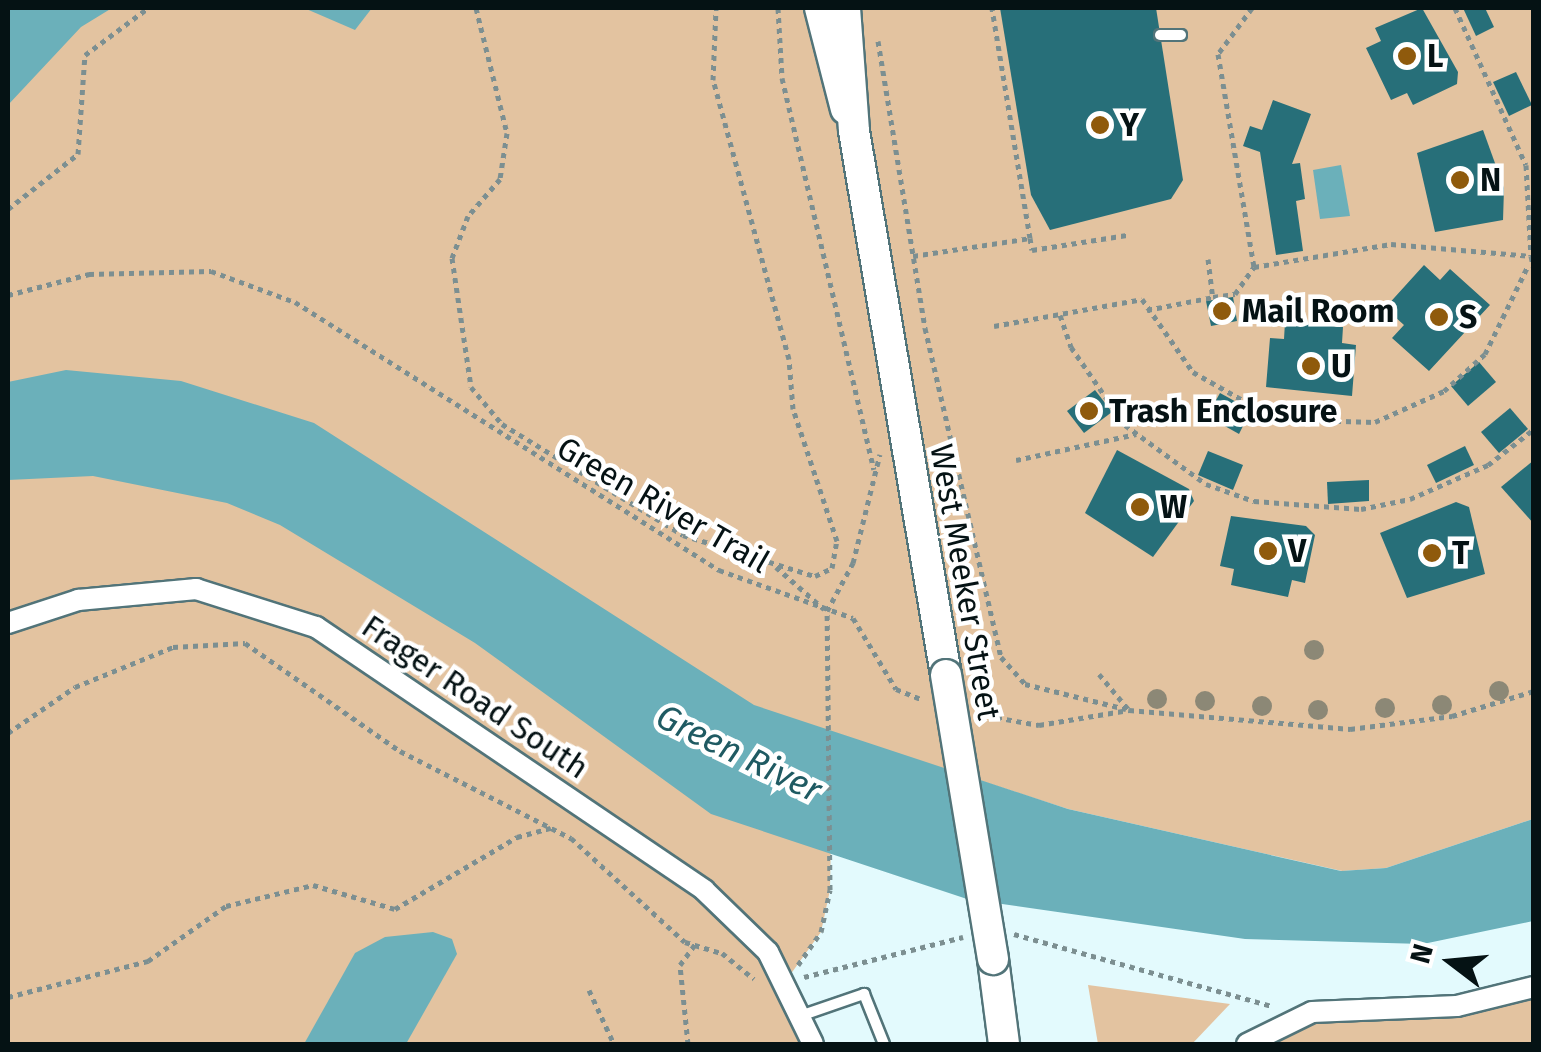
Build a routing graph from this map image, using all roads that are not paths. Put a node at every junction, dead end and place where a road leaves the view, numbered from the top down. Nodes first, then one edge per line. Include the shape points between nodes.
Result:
1 (820, 8) edge
2 (846, 8) edge
3 (1180, 35) dead end
4 (1160, 36) dead end
5 (854, 131) junction
6 (8, 623) edge
7 (1534, 988) edge
8 (800, 1016) junction
9 (813, 1044) edge
10 (884, 1044) edge
11 (1004, 1044) edge
12 (1247, 1044) edge

1 - 5 main road, West Meeker Street
2 - 5 main road, West Meeker Street
3 - 4 lane
5 - 11 main road, West Meeker Street, bridge via 941,689 998,947
6 - 8 street, Frager Road South via 78,600 196,589 316,626 704,890 768,952
7 - 12 street via 1457,1006 1299,1016
8 - 9 street, Frager Road South
8 - 10 lane via 864,994

